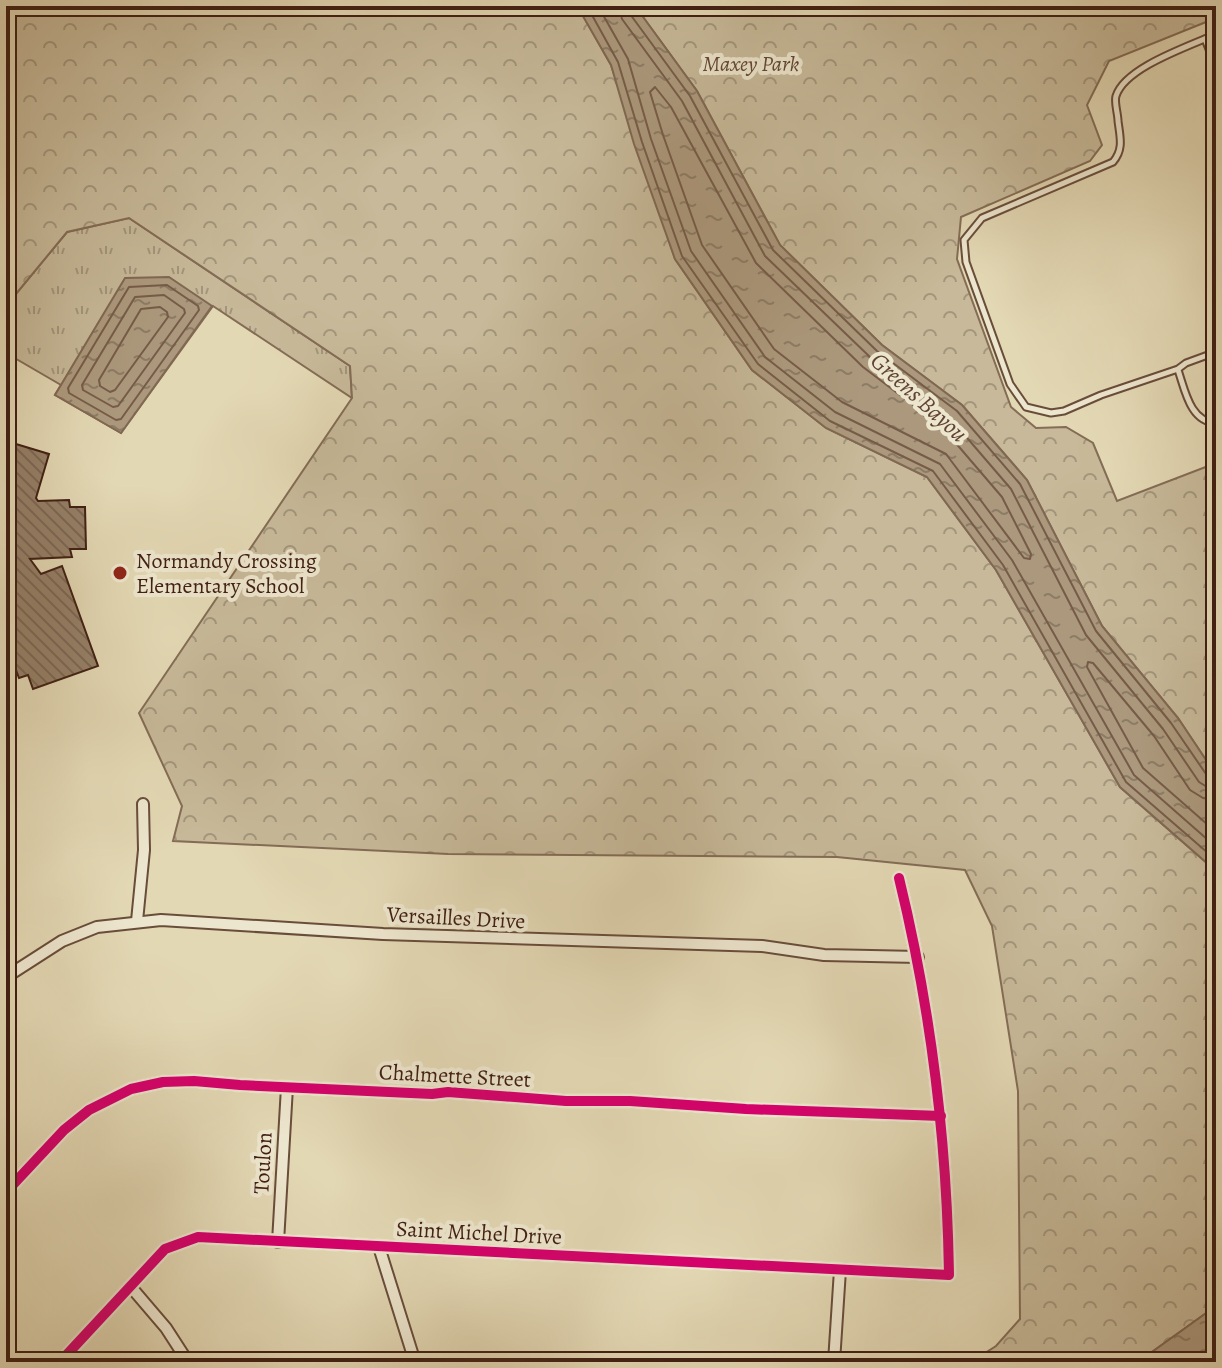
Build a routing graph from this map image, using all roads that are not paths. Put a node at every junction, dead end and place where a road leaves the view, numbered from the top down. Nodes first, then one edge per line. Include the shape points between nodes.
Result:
1 (1216, 34) edge
2 (1205, 39) junction
3 (1216, 67) edge
4 (1216, 352) edge
5 (1178, 369) junction
6 (1216, 423) edge
7 (143, 804) dead end
8 (899, 878) dead end
9 (137, 921) junction
10 (918, 957) junction
11 (6, 977) edge
12 (287, 1087) junction
13 (941, 1116) junction
14 (6, 1192) edge
15 (278, 1242) junction
16 (379, 1247) junction
17 (840, 1270) junction
18 (131, 1287) junction
19 (60, 1362) edge
20 (188, 1362) edge
21 (415, 1362) edge
22 (834, 1362) edge

1 - 2 lane
2 - 3 lane
2 - 5 lane via 1125,82 1116,96 1121,145 1113,162 982,218 964,240 966,262 1010,384 1026,407 1064,411
4 - 5 lane
5 - 6 lane via 1191,409
7 - 9 street
8 - 10 street
9 - 10 street, Versailles Drive
9 - 11 street, Versailles Drive via 97,927 62,941
10 - 13 street
12 - 13 street, Chalmette Street
12 - 14 street, Chalmette Street via 179,1081 123,1092 64,1130
12 - 15 street, Toulon
13 - 17 street, Saint Michel Drive via 949,1275
15 - 16 street, Saint Michel Drive
15 - 18 street, Saint Michel Drive via 198,1237 165,1249
16 - 17 street, Saint Michel Drive
16 - 21 street
17 - 22 street
18 - 19 street, Saint Michel Drive
18 - 20 street

